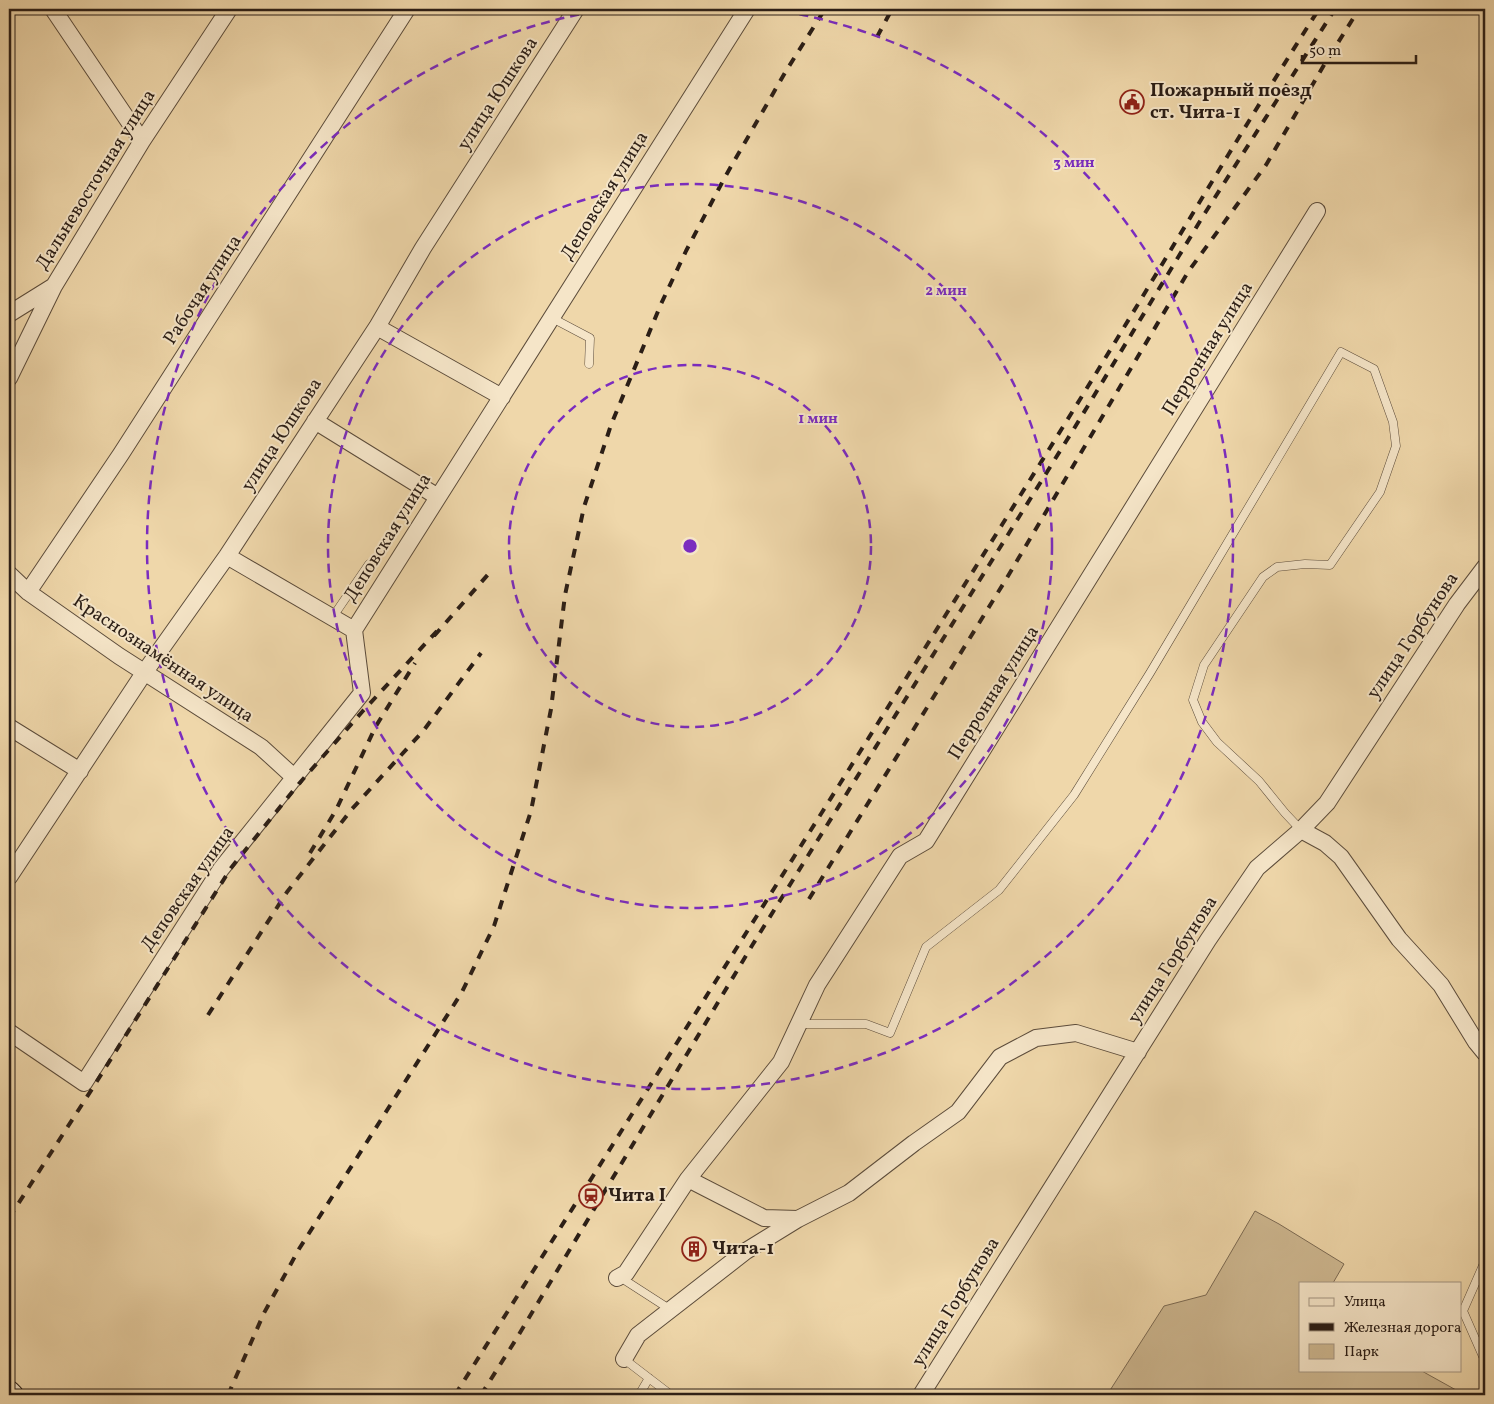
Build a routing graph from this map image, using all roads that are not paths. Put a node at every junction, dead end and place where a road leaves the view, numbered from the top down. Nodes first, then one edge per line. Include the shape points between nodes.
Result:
1 (54, 9) edge
2 (229, 9) edge
3 (407, 9) edge
4 (576, 9) edge
5 (747, 9) edge
6 (142, 141) junction
7 (1317, 211) dead end
8 (54, 286) junction
9 (9, 314) edge
10 (552, 318) junction
11 (377, 327) junction
12 (589, 364) dead end
13 (9, 378) edge
14 (502, 397) junction
15 (314, 421) junction
16 (438, 497) junction
17 (227, 556) junction
18 (369, 564) dead end
19 (1485, 567) edge
20 (9, 574) edge
21 (28, 592) junction
22 (332, 618) junction
23 (354, 630) junction
24 (144, 672) junction
25 (9, 727) edge
26 (80, 771) junction
27 (295, 778) junction
28 (1301, 830) junction
29 (9, 877) edge
30 (798, 1024) junction
31 (9, 1032) edge
32 (1138, 1052) junction
33 (1485, 1053) edge
34 (688, 1179) junction
35 (798, 1218) junction
36 (1485, 1260) edge
37 (621, 1275) joint
38 (671, 1310) junction
39 (624, 1359) joint
40 (1485, 1361) edge
41 (649, 1378) junction
42 (9, 1392) edge
43 (12, 1395) edge
44 (639, 1395) edge
45 (671, 1395) edge
46 (921, 1395) edge

1 - 6 street
2 - 6 street, Дальневосточная улица
3 - 21 street, Рабочая улица via 121,454
4 - 11 street, улица Юшкова via 423,248
5 - 10 street, Деповская улица
6 - 8 street, Дальневосточная улица
7 - 30 street, Перронная улица via 926,841 900,856 817,985
8 - 9 street
8 - 13 street, Дальневосточная улица
10 - 12 lane via 590,338
10 - 14 street, Деповская улица
11 - 14 street
11 - 15 street, улица Юшкова
14 - 16 street, Деповская улица
15 - 16 street
15 - 17 street, улица Юшкова
16 - 23 street, Деповская улица
17 - 22 street
17 - 24 street, улица Юшкова
18 - 22 lane
19 - 28 street, улица Горбунова via 1457,604 1327,803
20 - 21 street, Краснознамённая улица
21 - 24 street, Краснознамённая улица
22 - 23 street
23 - 27 street, Деповская улица via 362,693
24 - 26 street, улица Юшкова
24 - 27 street, Краснознамённая улица via 261,747
25 - 26 street
26 - 29 street, улица Юшкова
27 - 31 street, Деповская улица via 221,870 84,1083
28 - 30 lane via 1259,781 1217,742 1202,722 1193,700 1204,665 1263,577 1277,567 1330,565 1380,492 1396,446 1393,422 1374,370 1341,352 1074,795 1000,890 926,947 890,1033 866,1024
28 - 32 street, улица Горбунова via 1257,868
28 - 33 street via 1325,843 1341,857 1399,939 1441,985
30 - 34 street, Перронная улица via 781,1062
32 - 35 street via 1076,1033 1036,1038 1000,1057 958,1112 849,1193
32 - 46 street, улица Горбунова
34 - 35 street via 764,1218
34 - 37 street, Перронная улица
35 - 38 street via 746,1250
36 - 40 lane via 1463,1311
37 - 38 lane
38 - 39 street via 638,1336
39 - 41 lane
41 - 44 lane
41 - 45 lane
42 - 43 main road

